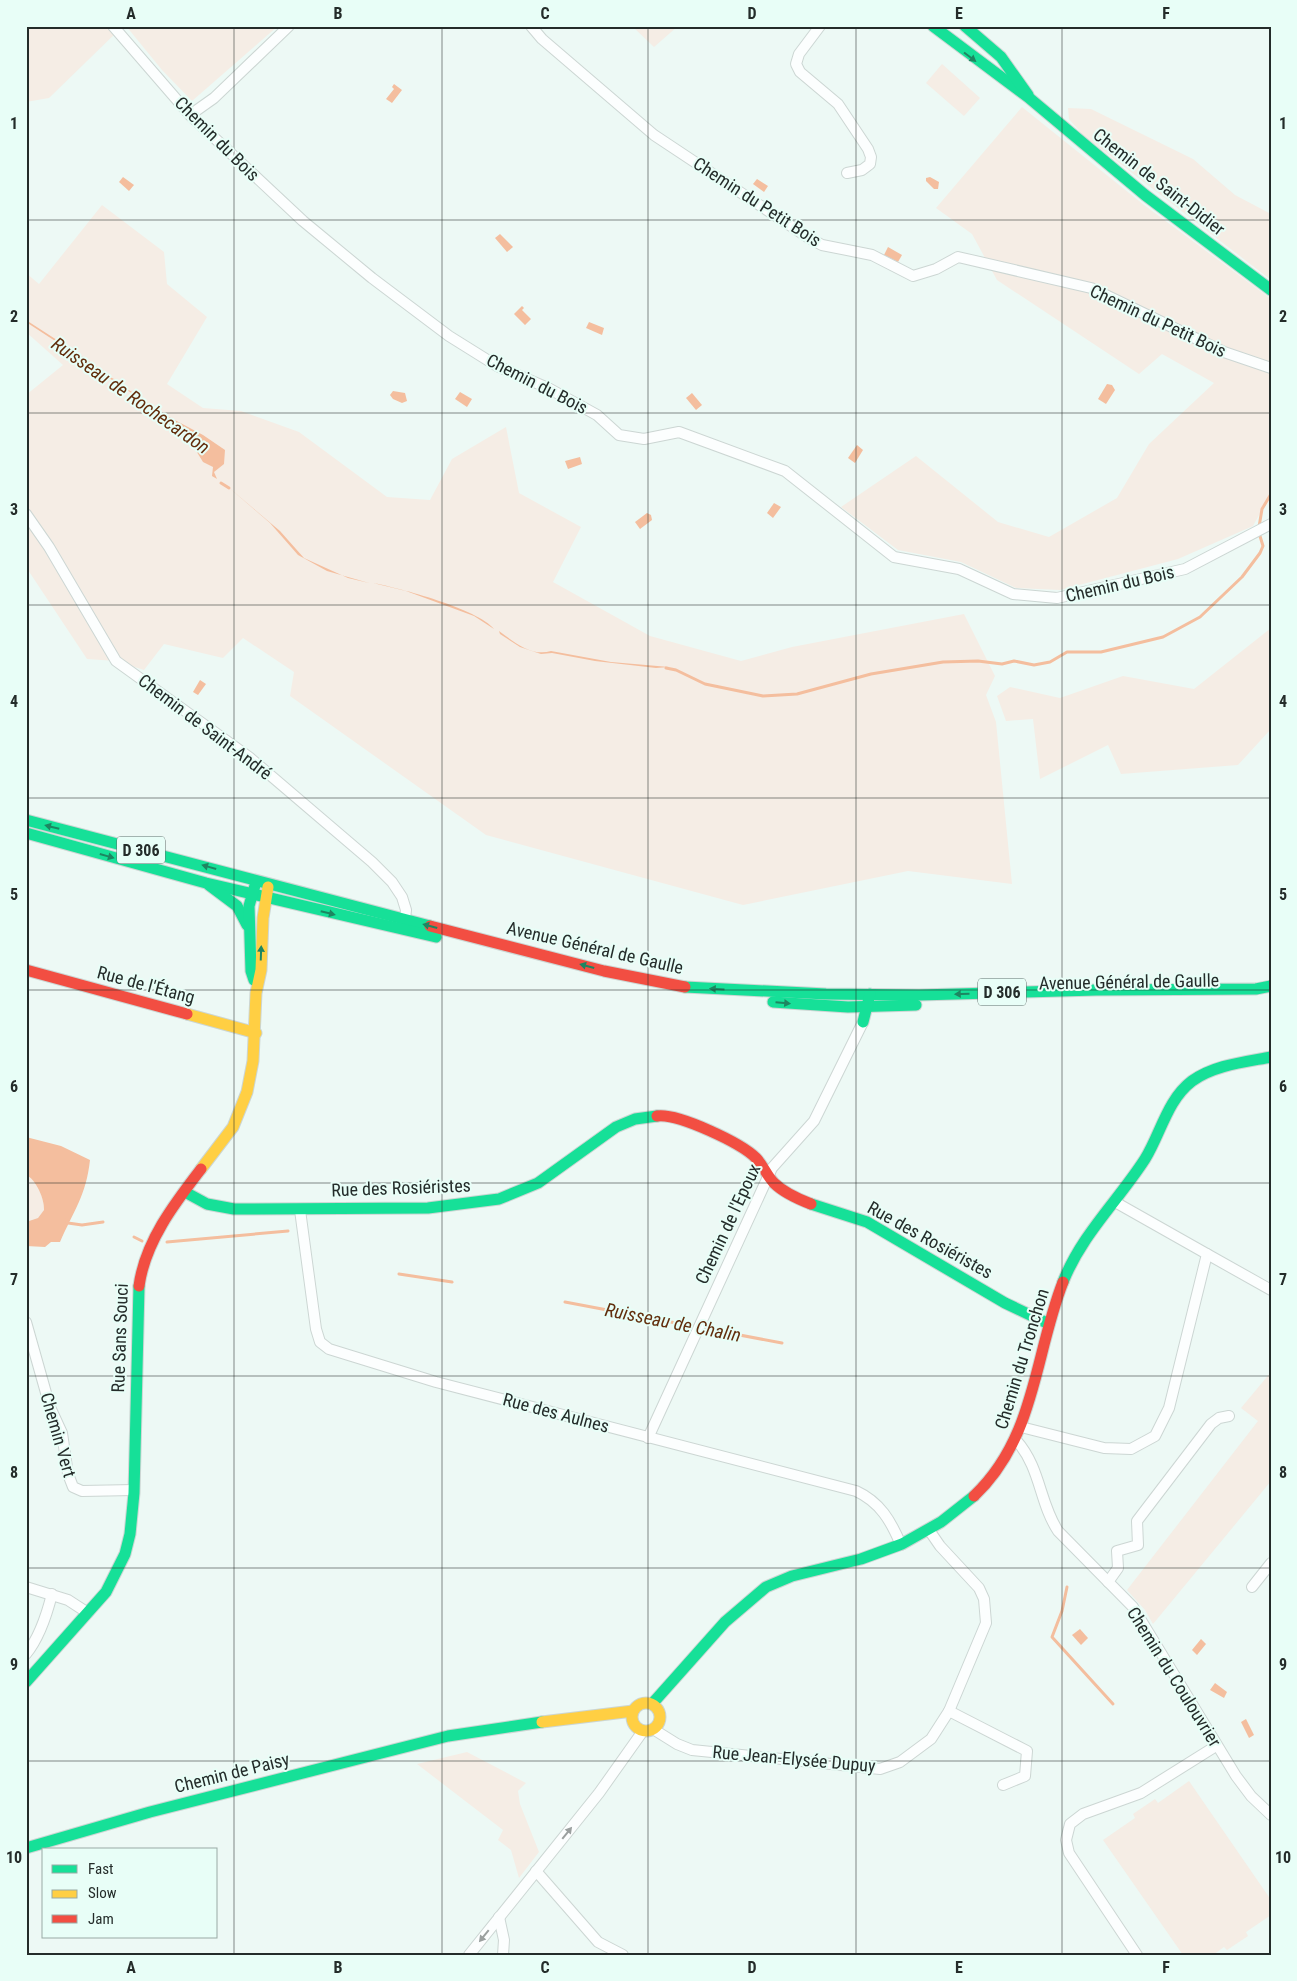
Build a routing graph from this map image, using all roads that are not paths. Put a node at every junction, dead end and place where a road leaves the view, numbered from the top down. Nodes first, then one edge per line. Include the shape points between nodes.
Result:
1 (113, 26) edge
2 (289, 26) edge
3 (531, 26) edge
4 (820, 26) edge
5 (932, 26) edge
6 (965, 26) edge
7 (1028, 97) junction
8 (190, 115) junction
9 (847, 173) dead end
10 (1271, 290) edge
11 (1271, 368) edge
12 (26, 514) edge
13 (1267, 527) edge
14 (26, 820) edge
15 (26, 834) edge
16 (256, 881) junction
17 (206, 884) junction
18 (268, 885) junction
19 (248, 894) junction
20 (265, 898) junction
21 (405, 919) junction
22 (249, 936) junction
23 (26, 970) edge
24 (1271, 986) edge
25 (256, 991) junction
26 (870, 994) junction
27 (1271, 999) edge
28 (867, 1007) junction
29 (863, 1022) joint
30 (256, 1032) junction
31 (1270, 1057) edge
32 (769, 1176) junction
33 (185, 1192) junction
34 (1115, 1202) junction
35 (300, 1210) junction
36 (1207, 1254) junction
37 (1269, 1286) edge
38 (26, 1322) edge
39 (1049, 1324) junction
40 (1229, 1416) dead end
41 (1022, 1427) junction
42 (648, 1438) junction
43 (1016, 1440) junction
44 (134, 1490) junction
45 (929, 1530) junction
46 (901, 1545) junction
47 (1271, 1563) edge
48 (1108, 1582) junction
49 (1252, 1587) dead end
50 (26, 1588) edge
51 (52, 1594) junction
52 (88, 1613) junction
53 (26, 1654) edge
54 (26, 1682) edge
55 (655, 1707) junction
56 (949, 1711) junction
57 (632, 1715) junction
58 (651, 1728) junction
59 (1216, 1746) junction
60 (1003, 1785) dead end
61 (1271, 1814) edge
62 (26, 1848) edge
63 (536, 1871) junction
64 (499, 1917) junction
65 (469, 1955) edge
66 (502, 1955) edge
67 (623, 1955) edge
68 (1137, 1955) edge

1 - 8 street, Chemin du Bois
2 - 8 street via 214,98
3 - 11 street, Chemin du Petit Bois via 654,135 822,245 872,256 913,276 958,257 1092,288 1224,352
4 - 9 street via 796,64 800,72 838,104 868,149 870,164 862,170
5 -> 7 main road
6 - 7 main road via 994,51 1022,84
7 - 10 main road, Chemin de Saint-Didier via 1145,195
8 - 13 street, Chemin du Bois via 318,234 457,341 497,366 548,388 597,415 619,436 644,438 679,432 786,471 894,557 960,569 1014,594 1057,598 1185,569
12 - 21 street, Chemin de Saint-André via 116,661 249,757 372,862 402,897
16 -> 14 main road, D 306
15 -> 17 main road, D 306
16 - 18 main road, D 306
16 - 19 main road, Rue Sans Souci
17 - 19 main road, D 306
17 - 22 main road via 236,905 244,916
18 - 20 main road, Rue Sans Souci
18 - 21 main road, D 306
19 - 20 main road
19 - 22 main road, Rue Sans Souci
25 -> 20 main road, Rue Sans Souci via 261,972
20 -> 28 main road, Avenue Général de Gaulle / D 306 via 648,990 700,998
26 -> 21 main road, Avenue Général de Gaulle / D 306 via 699,988 664,983 604,971
22 - 25 main road, Rue Sans Souci
23 - 30 main road, Rue de l'Étang
24 -> 26 main road, Avenue Général de Gaulle / D 306 via 1256,989
25 - 30 main road, Rue Sans Souci
26 - 28 main road
27 - 28 main road, Avenue Général de Gaulle / D 306 via 1076,1000
28 - 29 main road, Chemin de l'Epoux
29 - 32 street, Chemin de l'Epoux via 814,1121 776,1163
30 - 33 main road, Rue Sans Souci via 254,1070 243,1108 233,1127
31 - 34 main road, Chemin du Tronchon via 1201,1075 1185,1086 1151,1149
32 - 35 main road, Rue des Rosiéristes via 756,1158 724,1137 691,1122 664,1115 650,1116 616,1127 538,1183 499,1200 428,1208
32 - 39 main road, Rue des Rosiéristes via 782,1191 797,1199 867,1222 1020,1311
32 - 42 street, Chemin de l'Epoux
33 - 35 main road, Rue des Rosiéristes via 207,1204 222,1207
33 - 44 main road, Rue Sans Souci via 157,1232 139,1279
34 - 36 street
34 - 39 main road, Chemin du Tronchon via 1074,1257
35 - 42 street, Rue des Aulnes via 316,1329 320,1342 328,1349 436,1382
36 - 37 street
36 - 41 street via 1169,1408 1155,1436 1131,1449 1104,1448
38 - 44 street, Chemin Vert via 50,1407 62,1433 68,1474 74,1487 82,1491
39 - 41 main road, Chemin du Tronchon
40 - 48 street via 1211,1424 1137,1521 1138,1545 1117,1552 1118,1568
41 - 43 main road, Chemin du Tronchon
42 - 46 street, Rue des Aulnes via 856,1491 880,1507
43 - 45 main road, Chemin du Tronchon via 982,1487
43 - 48 street, Chemin du Coulouvrier via 1033,1464 1054,1524
44 - 52 main road, Rue Sans Souci via 133,1523 122,1564 106,1592
45 - 46 main road, Chemin du Tronchon
45 - 56 street, Rue Jean-Elysée Dupuy via 973,1580 984,1599 986,1610 986,1623
46 - 55 main road, Chemin du Tronchon via 781,1579 744,1604 713,1634
47 - 49 street
48 - 59 street, Chemin du Coulouvrier via 1139,1616
50 - 51 street
51 - 52 street
51 - 53 street via 47,1614
52 - 54 main road, Rue Sans Souci
55 - 57 main road via 642,1703
55 - 58 main road
56 - 58 street, Rue Jean-Elysée Dupuy via 930,1739 900,1762 880,1769 692,1750
56 - 60 street via 1027,1751 1025,1776
57 - 58 main road via 636,1727
57 - 62 main road, Chemin de Paisy via 499,1727 448,1736 150,1812
63 -> 58 street
59 - 61 street, Chemin du Coulouvrier via 1236,1776
59 - 68 street via 1141,1794 1082,1814 1070,1824 1066,1840 1069,1853
63 - 64 street
63 - 67 street via 598,1942
64 -> 65 street
64 - 66 street via 504,1940

